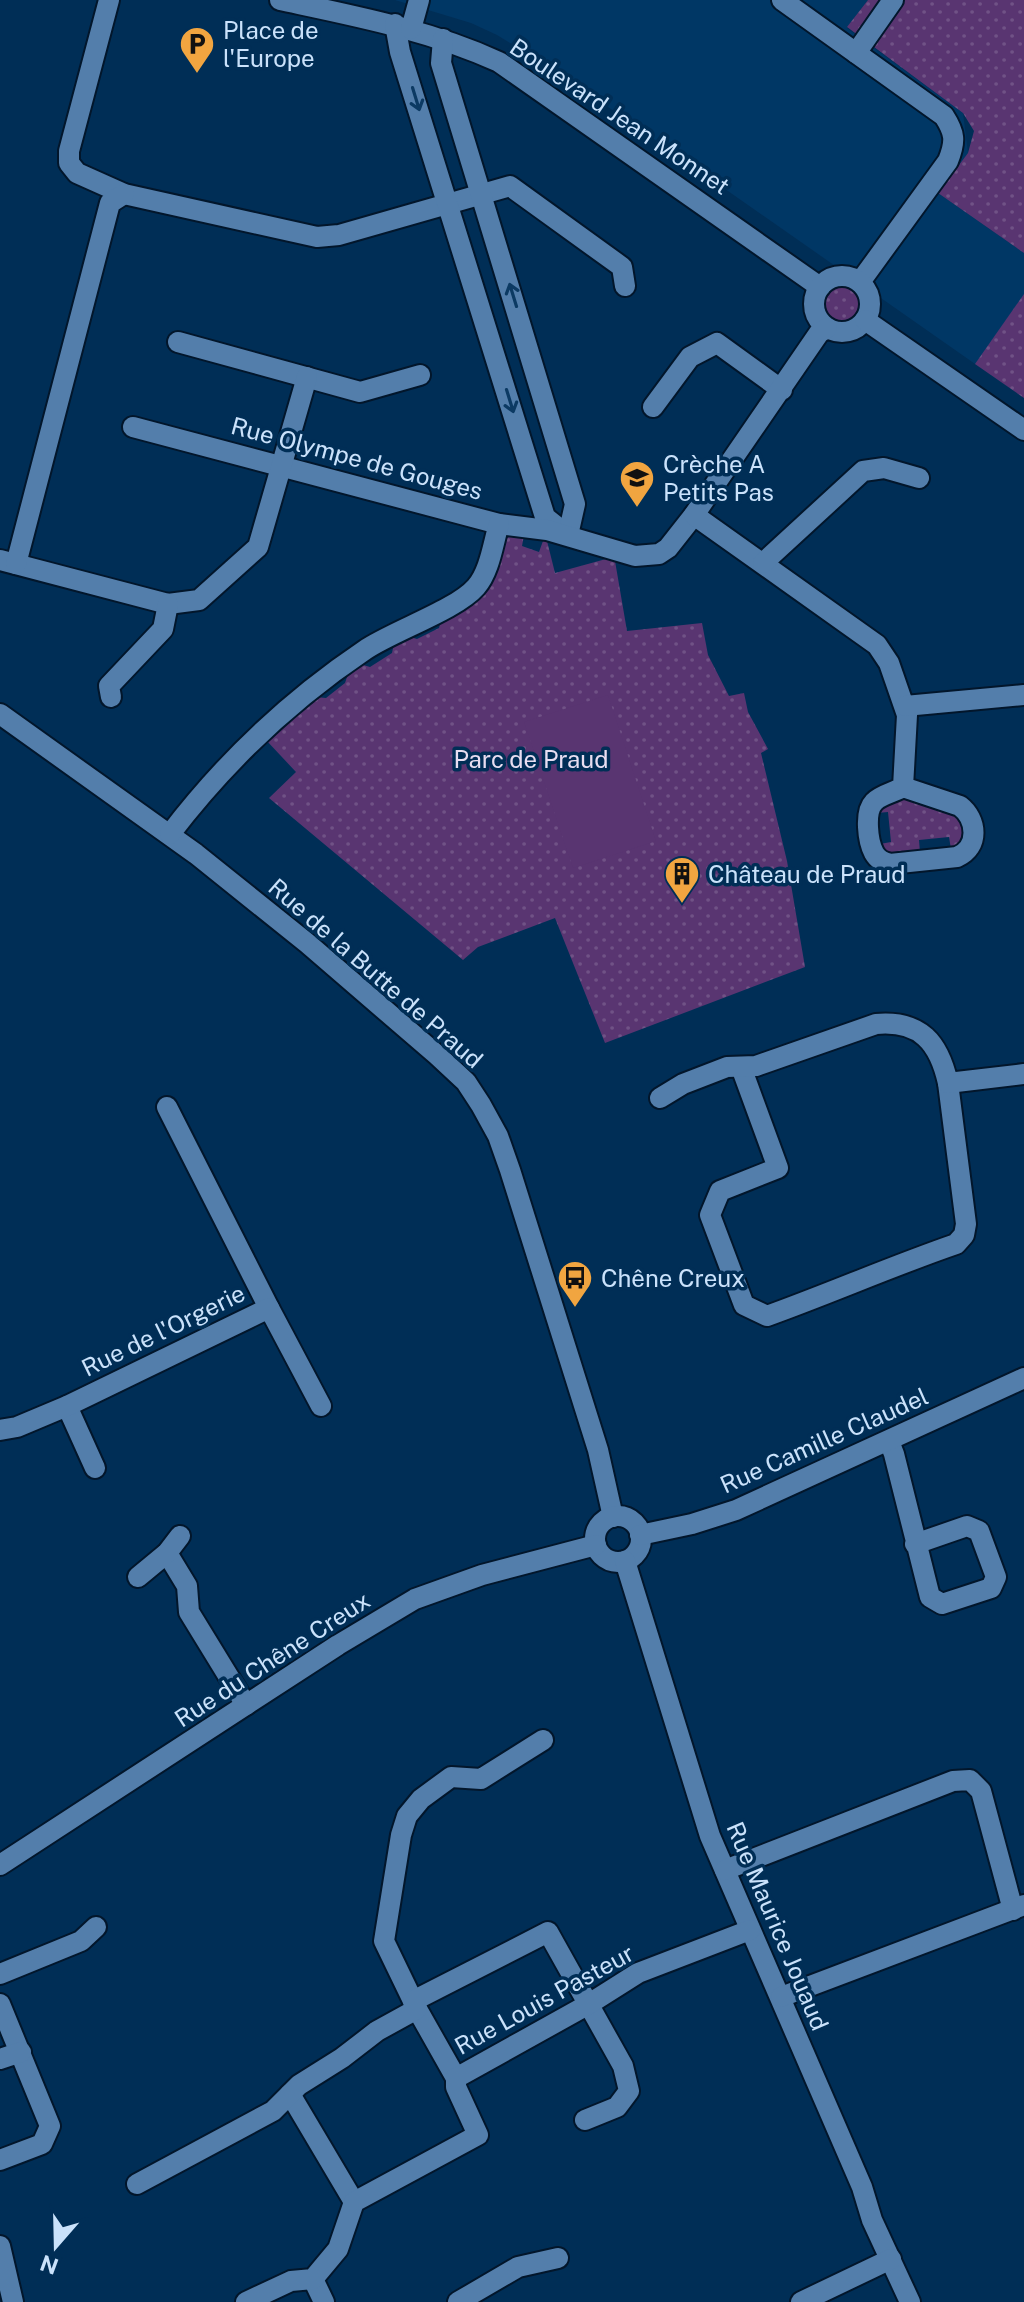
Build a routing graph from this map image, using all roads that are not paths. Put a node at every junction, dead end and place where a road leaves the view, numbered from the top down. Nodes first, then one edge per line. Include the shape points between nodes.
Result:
1 (109, 0) edge
2 (280, 0) edge
3 (419, 0) edge
4 (782, 0) edge
5 (893, 0) edge
6 (403, 27) junction
7 (443, 39) junction
8 (856, 53) junction
9 (124, 194) junction
10 (482, 195) junction
11 (449, 205) junction
12 (860, 282) junction
13 (625, 286) dead end
14 (820, 287) junction
15 (865, 320) junction
16 (827, 328) junction
17 (178, 342) dead end
18 (533, 360) junction
19 (500, 370) junction
20 (420, 375) dead end
21 (307, 377) junction
22 (782, 390) junction
23 (653, 407) dead end
24 (133, 427) dead end
25 (1021, 430) edge
26 (283, 465) junction
27 (919, 478) dead end
28 (694, 515) junction
29 (499, 524) junction
30 (568, 535) junction
31 (8, 562) edge
32 (763, 563) junction
33 (168, 604) junction
34 (1024, 695) edge
35 (111, 697) dead end
36 (905, 706) junction
37 (1, 717) edge
38 (903, 787) junction
39 (170, 834) junction
40 (741, 1067) junction
41 (1024, 1074) edge
42 (948, 1083) junction
43 (660, 1098) dead end
44 (167, 1107) dead end
45 (269, 1308) junction
46 (1024, 1378) edge
47 (67, 1406) junction
48 (321, 1406) dead end
49 (0, 1430) edge
50 (889, 1441) junction
51 (95, 1468) dead end
52 (613, 1517) junction
53 (640, 1535) junction
54 (180, 1536) dead end
55 (915, 1544) dead end
56 (596, 1545) junction
57 (167, 1553) junction
58 (625, 1561) junction
59 (138, 1577) dead end
60 (246, 1705) junction
61 (543, 1740) dead end
62 (0, 1865) edge
63 (725, 1870) junction
64 (1019, 1908) edge
65 (96, 1927) dead end
66 (750, 1930) junction
67 (0, 1974) edge
68 (781, 1997) junction
69 (0, 2004) edge
70 (589, 2004) junction
71 (415, 2005) junction
72 (21, 2052) junction
73 (0, 2059) edge
74 (456, 2078) junction
75 (290, 2094) junction
76 (585, 2120) dead end
77 (0, 2160) edge
78 (137, 2184) dead end
79 (354, 2202) junction
80 (0, 2246) edge
81 (558, 2258) dead end
82 (891, 2259) junction
83 (313, 2279) junction
84 (13, 2302) edge
85 (246, 2302) edge
86 (324, 2302) edge
87 (458, 2302) edge
88 (801, 2302) edge
89 (910, 2302) edge

1 - 9 street via 68,157 77,173
2 - 6 street, Boulevard Jean Monnet
3 - 6 street
4 - 8 street
5 - 8 street
6 - 7 street, Boulevard Jean Monnet
6 -> 11 street via 400,52
7 - 10 street via 441,63
7 - 14 street, Boulevard Jean Monnet via 499,62
8 - 12 street via 944,116 955,144
9 - 11 street via 317,237
9 - 31 street via 110,203
10 - 11 street
10 - 13 street via 510,186 622,267
18 -> 10 street
11 - 19 street
12 - 14 street via 838,276
12 - 15 street via 870,300
14 - 16 street via 815,312
15 - 16 street via 847,332
15 - 25 street
16 - 22 street, Rue Olympe de Gouges
17 - 21 street
18 - 19 street
18 - 30 street via 575,504
19 -> 30 street via 545,517
20 - 21 street via 360,392
21 - 26 street
22 - 23 street via 717,343 690,357
22 - 28 street, Rue Olympe de Gouges
24 - 26 street, Rue Olympe de Gouges
26 - 29 street, Rue Olympe de Gouges
26 - 33 street via 258,547 199,600
27 - 32 street via 884,468 863,471
28 - 30 street, Rue Olympe de Gouges via 668,548 647,556 620,553
28 - 32 street
29 - 30 street, Rue Olympe de Gouges
29 - 39 street via 484,575 472,591 368,648 310,689 252,739
31 - 33 street
32 - 36 street via 877,645
33 - 35 street via 163,629 109,686
34 - 36 street
36 - 38 street
37 - 39 street, Rue de la Butte de Praud
38 - 38 street via 968,812 974,828 964,854 880,861 873,851 868,812 878,798
39 - 52 street, Rue de la Butte de Praud via 437,1055 481,1105 510,1170 598,1450
40 - 42 street via 876,1024 898,1024 931,1042
40 - 42 street via 778,1168 720,1191 710,1215 744,1305 767,1316 956,1244 964,1235
40 - 43 street via 727,1067
41 - 42 street
44 - 45 street
45 - 47 street, Rue de l'Orgerie
45 - 48 street, Rue de l'Orgerie
46 - 50 street, Rue Camille Claudel
47 - 49 street, Rue de l'Orgerie
47 - 51 street, Rue de l'Orgerie
50 - 53 street, Rue Camille Claudel via 736,1510
50 - 55 street
52 - 53 street via 632,1521
52 - 56 street via 599,1527
53 - 58 street via 637,1552
54 - 57 street
56 - 58 street via 607,1559
56 - 60 street, Rue du Chêne Creux via 415,1599
57 - 59 street
57 - 60 street via 187,1586 189,1612
58 - 63 street, Rue Maurice Jouaud via 700,1806
60 - 62 street, Rue du Chêne Creux
61 - 71 street via 481,1779 451,1777 407,1816 384,1941
63 - 64 street via 953,1781 970,1780 981,1791
63 - 66 street, Rue Maurice Jouaud
64 - 68 street
65 - 67 street via 81,1941
66 - 68 street, Rue Maurice Jouaud
66 - 70 street, Rue Louis Pasteur via 638,1973
68 - 82 street, Rue Maurice Jouaud
69 - 72 street
70 - 71 street via 548,1932
70 - 74 street, Rue Louis Pasteur
70 - 76 street via 623,2066 629,2091 617,2107
71 - 74 street
71 - 75 street
72 - 73 street
72 - 77 street via 50,2126 42,2144
74 - 79 street, Rue Louis Pasteur via 478,2135
75 - 78 street via 273,2111
75 - 79 street
79 - 83 street via 338,2249
80 - 84 street
81 - 87 street via 518,2267
82 - 88 street
82 - 89 street, Rue Maurice Jouaud
83 - 85 street via 291,2281
83 - 86 street

